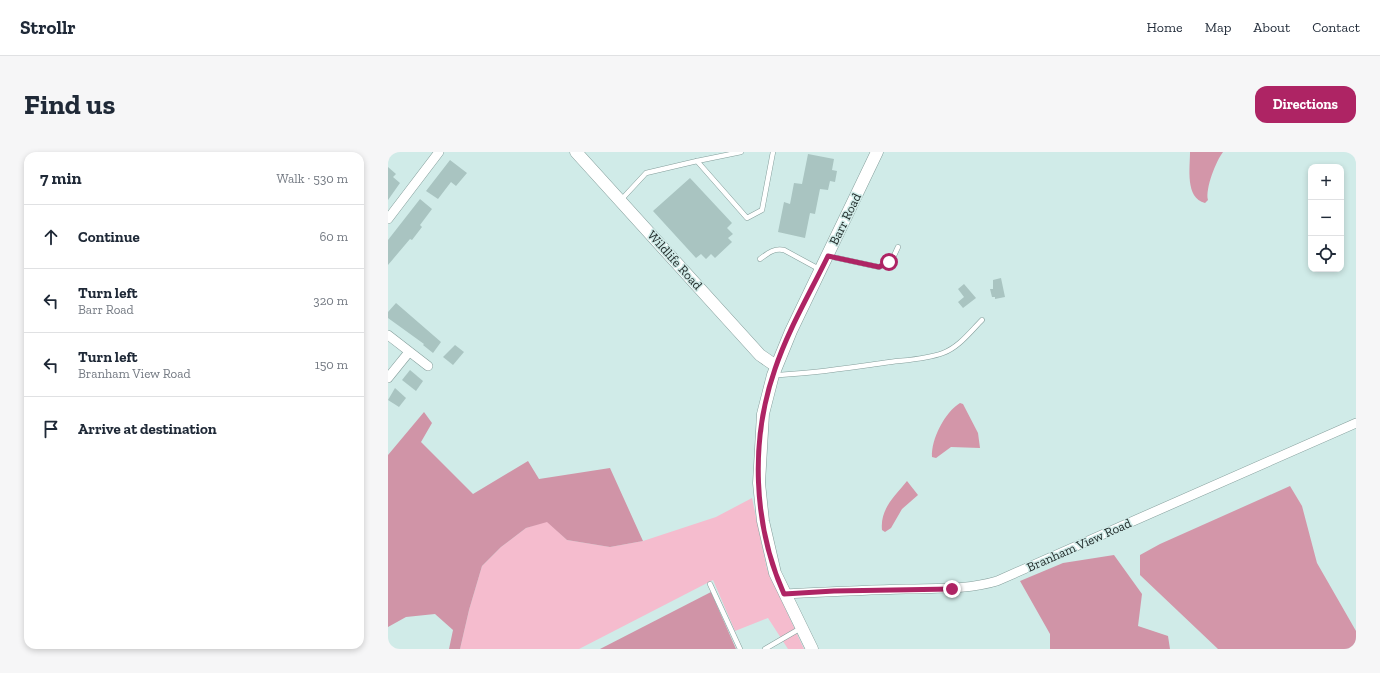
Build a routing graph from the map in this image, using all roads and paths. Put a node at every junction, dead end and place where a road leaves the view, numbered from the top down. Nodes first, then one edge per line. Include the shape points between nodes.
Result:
1 (439, 152) edge
2 (741, 152) edge
3 (773, 152) edge
4 (877, 152) edge
5 (581, 155) edge
6 (697, 160) junction
7 (621, 200) junction
8 (390, 214) edge
9 (898, 247) dead end
10 (828, 256) junction
11 (760, 259) dead end
12 (821, 270) junction
13 (982, 320) dead end
14 (388, 335) edge
15 (409, 352) junction
16 (428, 366) dead end
17 (774, 371) junction
18 (388, 378) edge
19 (1356, 423) edge
20 (710, 584) dead end
21 (784, 594) junction
22 (801, 628) junction
23 (740, 649) edge
24 (765, 649) edge
25 (812, 649) edge

1 - 8 street
2 - 6 lane
3 - 6 lane via 762,210 747,218
4 - 10 street, Barr Road
5 - 7 street, Wildlife Road
6 - 7 lane via 646,173
7 - 17 street, Wildlife Road
9 - 10 lane via 892,260 879,267
10 - 12 street, Barr Road
11 - 12 lane via 771,251 784,250
12 - 17 street, Barr Road
13 - 17 lane via 962,341 943,353 928,357 791,375
14 - 15 street
15 - 16 street
15 - 18 street
17 - 21 street, Barr Road via 763,414 759,492 771,560
19 - 21 street, Branham View Road via 997,581 975,587 952,589
20 - 23 lane
21 - 22 street, Barr Road
22 - 24 lane
22 - 25 street, Barr Road

